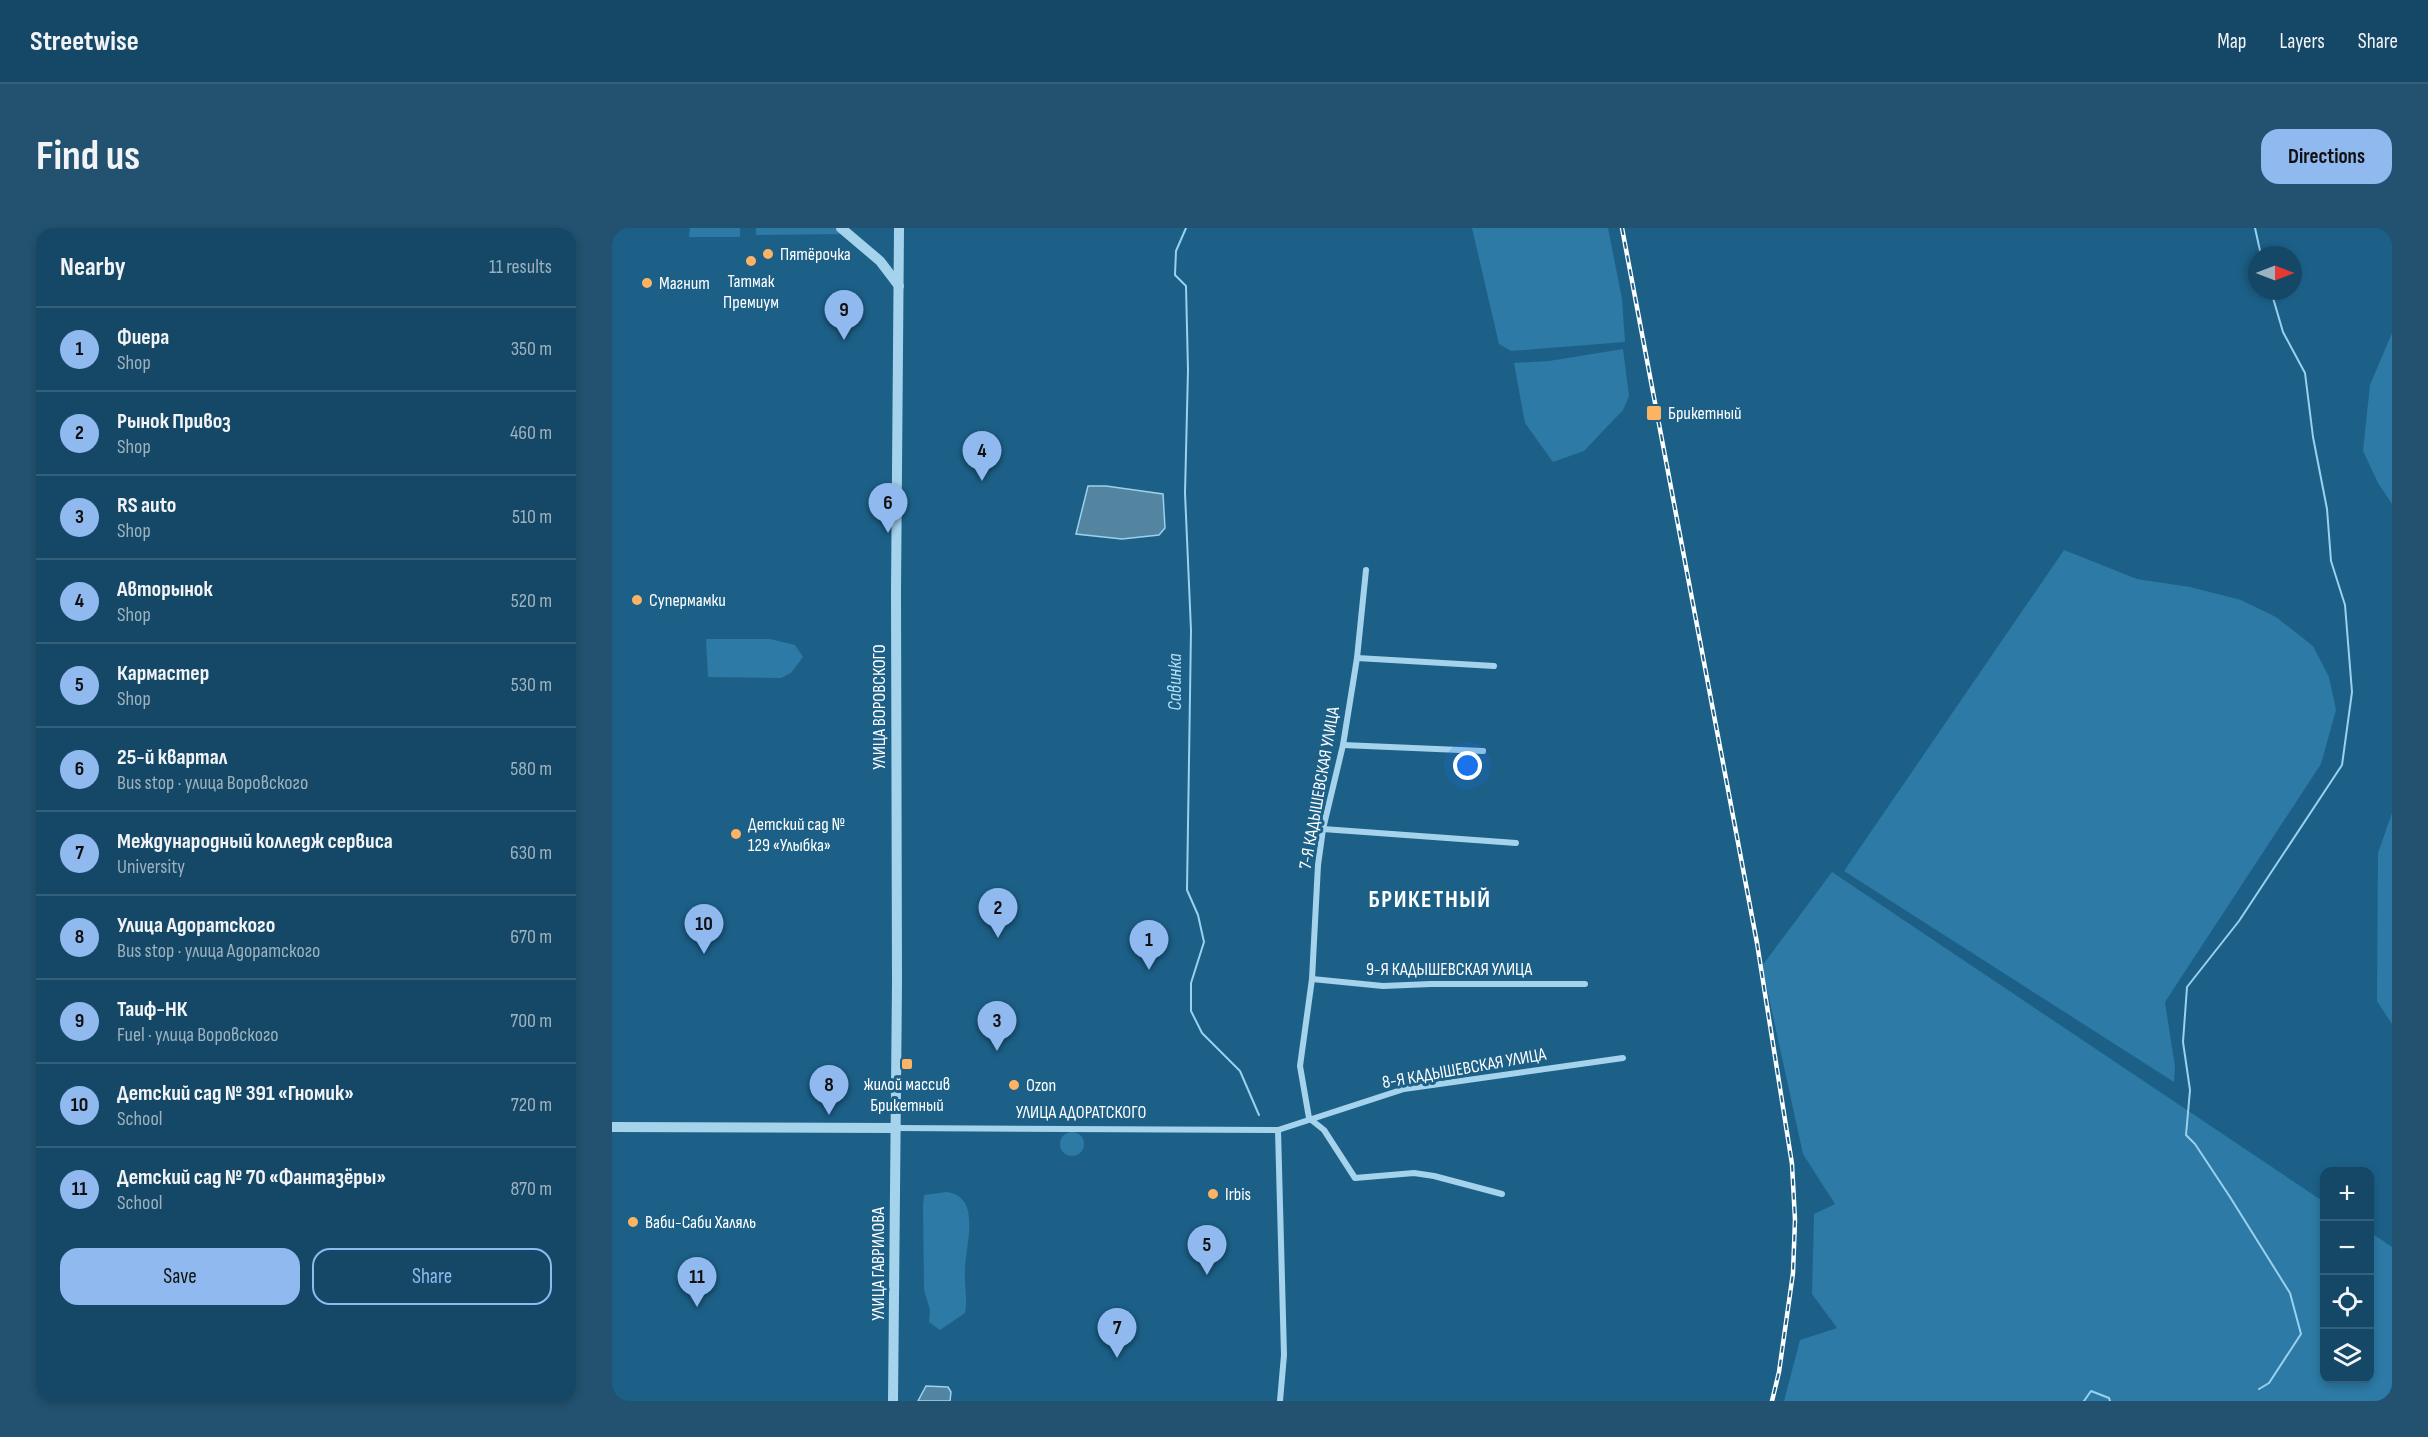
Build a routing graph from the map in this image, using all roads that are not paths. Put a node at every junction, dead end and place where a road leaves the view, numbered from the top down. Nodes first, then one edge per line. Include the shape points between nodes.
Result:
1 (841, 228) edge
2 (899, 228) edge
3 (899, 249) junction
4 (880, 261) junction
5 (899, 286) junction
6 (1366, 570) dead end
7 (1357, 658) junction
8 (1494, 666) dead end
9 (1343, 745) junction
10 (1483, 751) dead end
11 (1323, 829) junction
12 (1516, 843) dead end
13 (1312, 979) junction
14 (1585, 984) dead end
15 (1623, 1058) dead end
16 (1309, 1118) junction
17 (612, 1127) edge
18 (896, 1128) junction
19 (1278, 1130) junction
20 (1502, 1194) dead end
21 (893, 1401) edge
22 (1280, 1401) edge

1 - 4 street
2 - 3 street, УЛИЦА ВОРОВСКОГО
3 - 4 street via 888,262
3 - 5 street, УЛИЦА ВОРОВСКОГО
4 - 5 street
5 - 18 street, УЛИЦА ВОРОВСКОГО
6 - 7 street, 7-Я КАДЫШЕВСКАЯ УЛИЦА
7 - 8 street
7 - 9 street, 7-Я КАДЫШЕВСКАЯ УЛИЦА
9 - 10 street
9 - 11 street, 7-Я КАДЫШЕВСКАЯ УЛИЦА
11 - 12 street
11 - 13 street, 7-Я КАДЫШЕВСКАЯ УЛИЦА
13 - 14 street, 9-Я КАДЫШЕВСКАЯ УЛИЦА via 1383,986
13 - 16 street, 7-Я КАДЫШЕВСКАЯ УЛИЦА via 1300,1066
15 - 16 street, 8-Я КАДЫШЕВСКАЯ УЛИЦА via 1404,1089
16 - 19 street, 8-Я КАДЫШЕВСКАЯ УЛИЦА
16 - 20 street via 1324,1130 1355,1178 1414,1173
17 - 18 street, УЛИЦА АДОРАТСКОГО
18 - 19 street, УЛИЦА АДОРАТСКОГО
18 - 21 street, УЛИЦА ГАВРИЛОВА
19 - 22 street via 1284,1355

